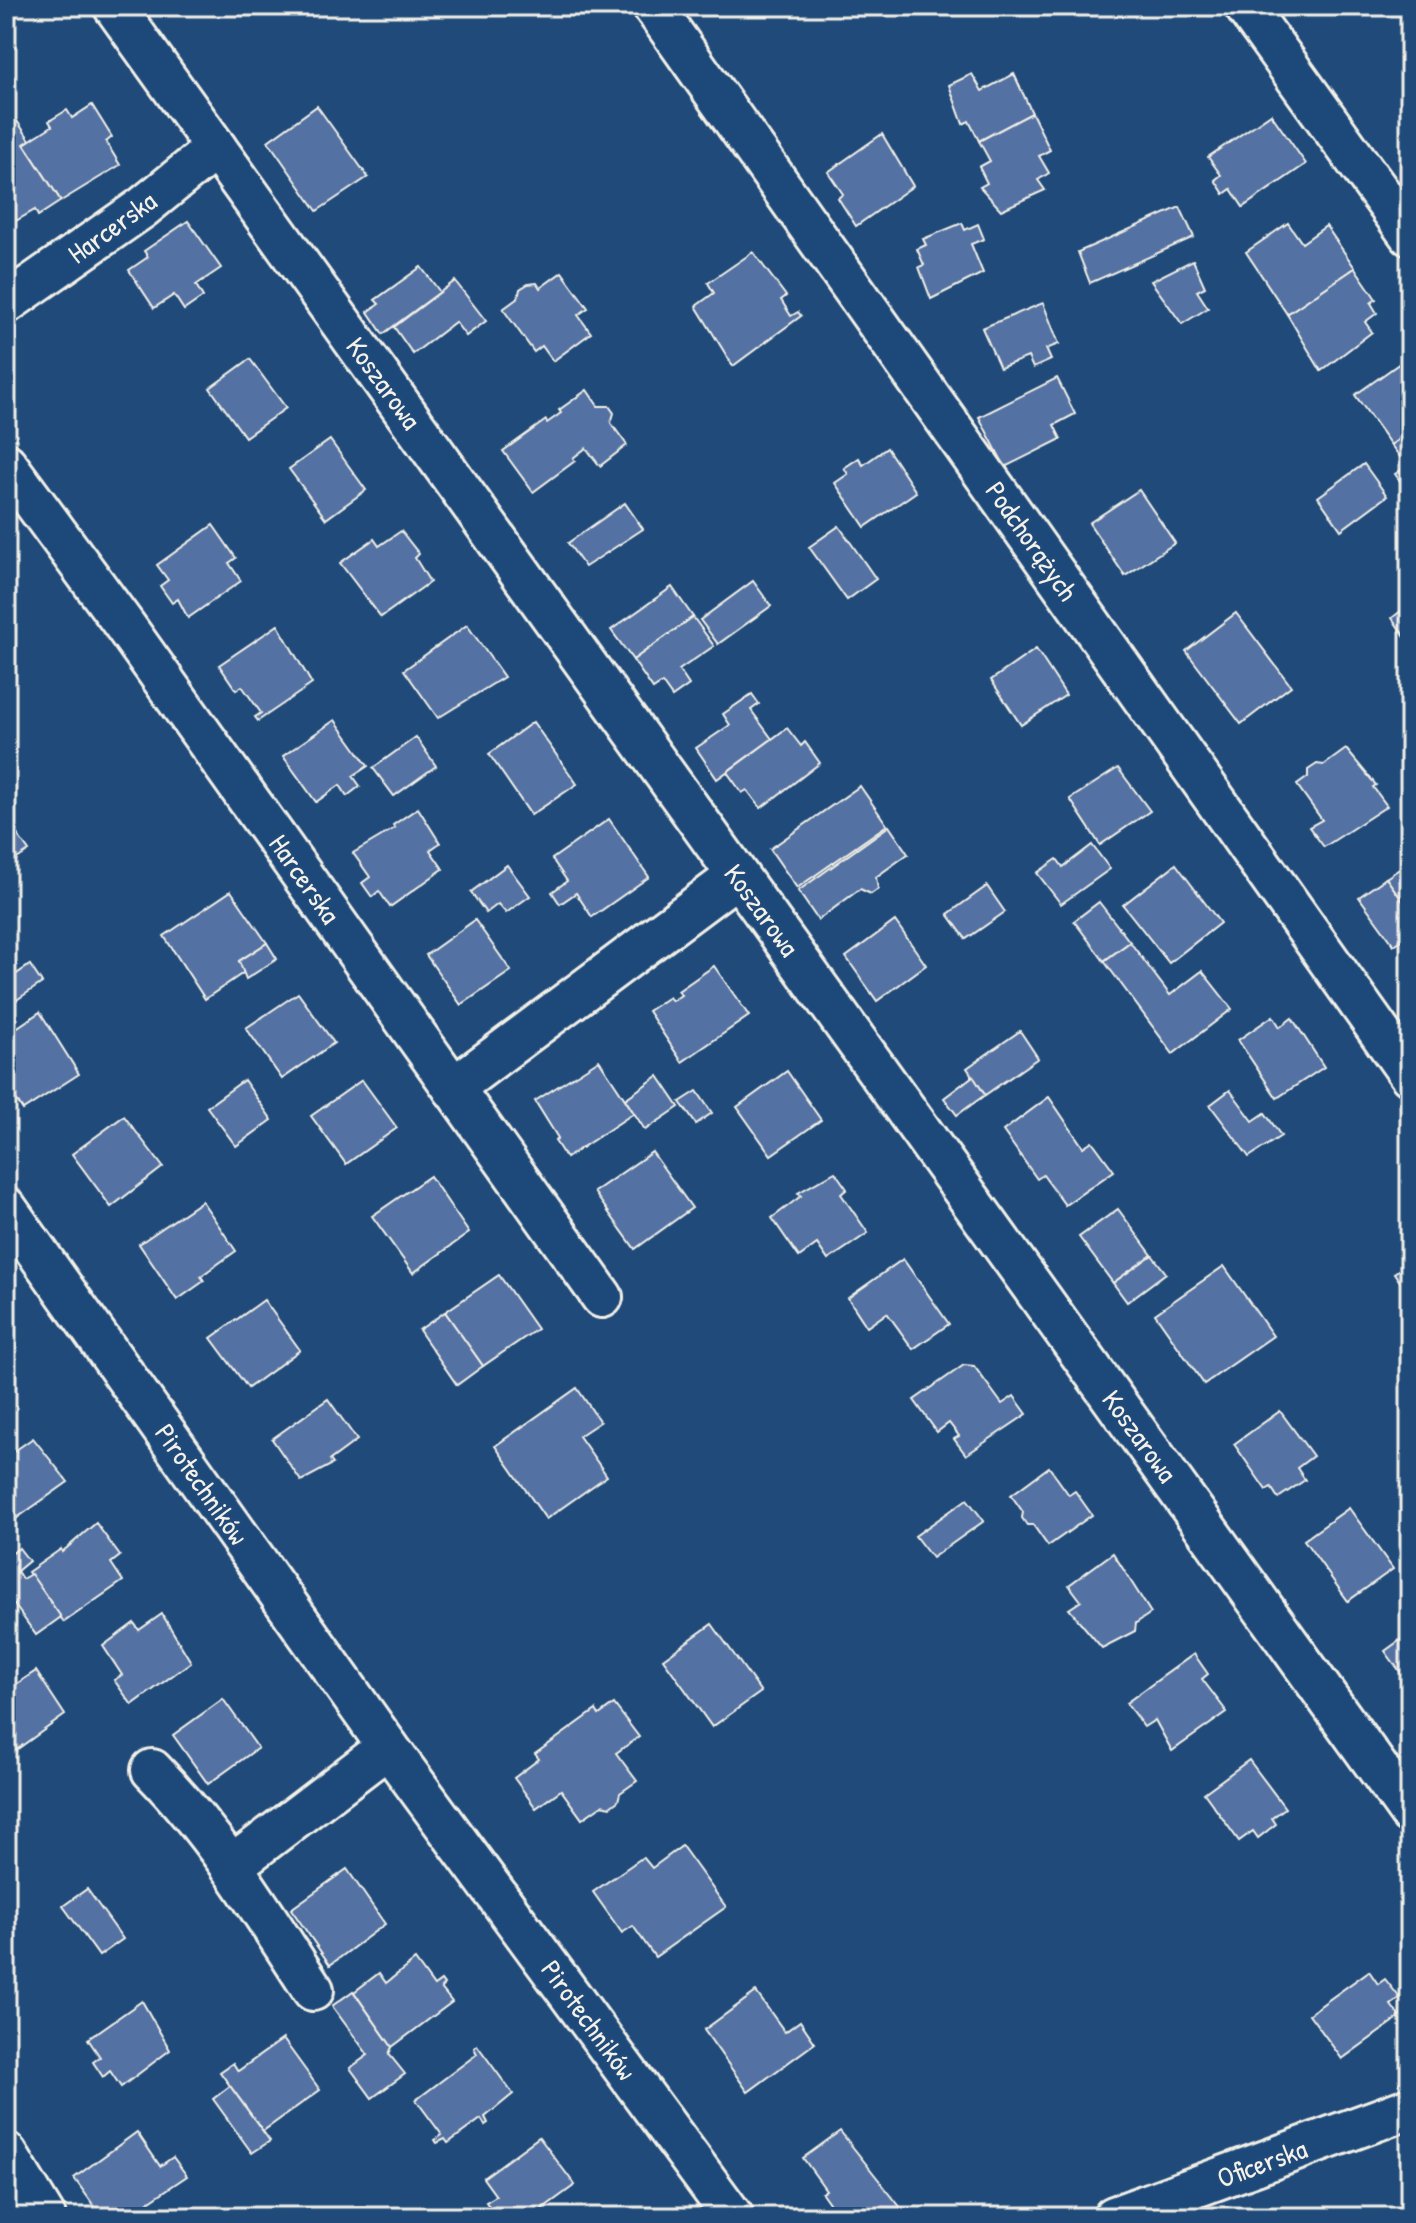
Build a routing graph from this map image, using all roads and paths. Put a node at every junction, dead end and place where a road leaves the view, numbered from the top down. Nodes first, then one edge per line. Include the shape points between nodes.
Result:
1 (114, 6) edge
2 (653, 6) edge
3 (1245, 6) edge
4 (216, 148) junction
5 (1410, 235) edge
6 (6, 303) edge
7 (6, 464) edge
8 (737, 876) junction
9 (1410, 1075) edge
10 (453, 1088) junction
11 (9, 1219) edge
12 (602, 1297) dead end
13 (388, 1747) junction
14 (152, 1770) dead end
15 (1410, 1813) edge
16 (232, 1866) junction
17 (313, 1990) dead end
18 (1410, 2108) edge
19 (6, 2153) edge
20 (45, 2217) edge
21 (733, 2217) edge
22 (1114, 2217) edge

1 - 4 street, Koszarowa
2 - 9 street, Podchorążych
3 - 5 street
4 - 6 street, Harcerska via 142,208
4 - 8 street, Koszarowa
7 - 10 street, Harcerska
8 - 10 street
8 - 15 street, Koszarowa
10 - 12 street, Harcerska
11 - 13 street, Pirotechników
13 - 16 street
13 - 21 street, Pirotechników
14 - 16 street
16 - 17 street
18 - 22 street, Oficerska
19 - 20 street

